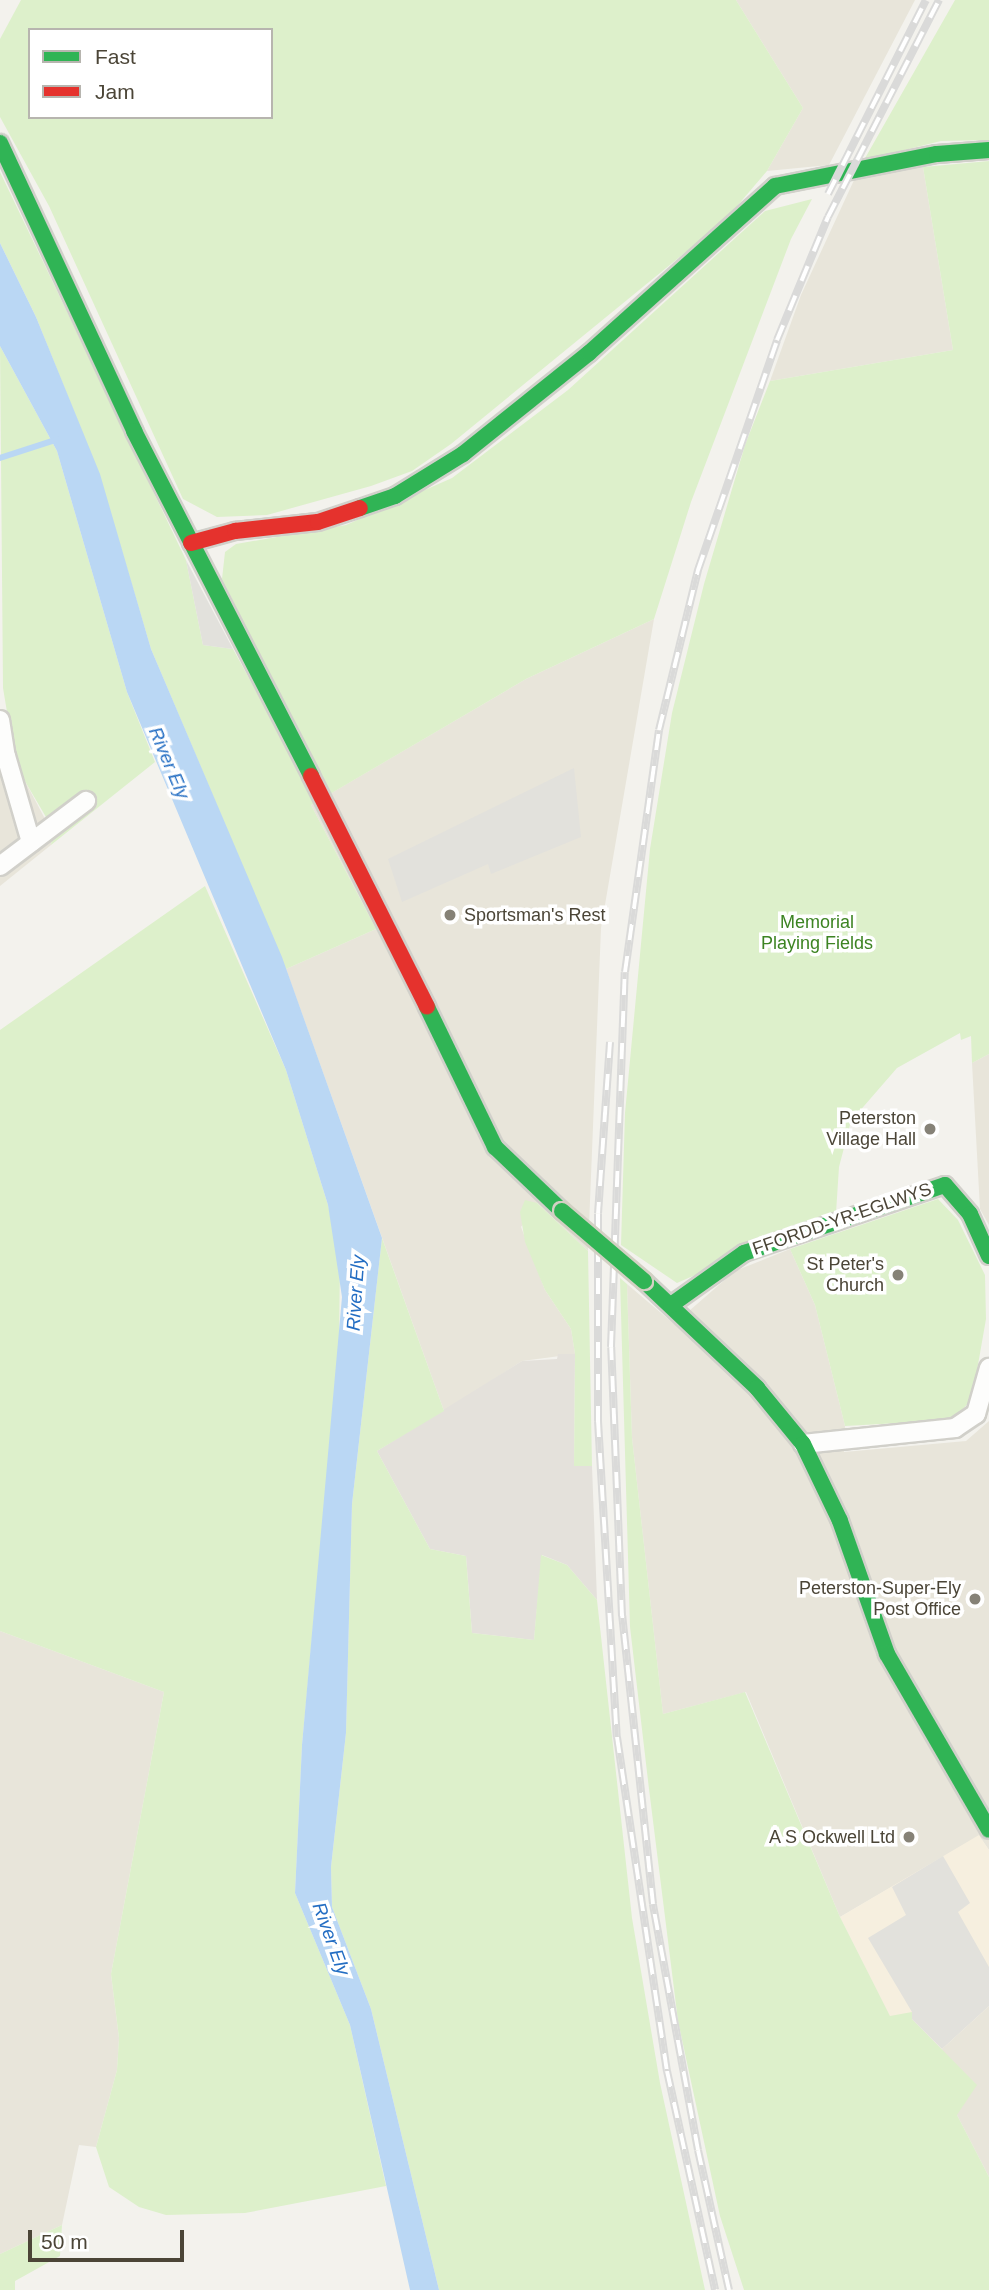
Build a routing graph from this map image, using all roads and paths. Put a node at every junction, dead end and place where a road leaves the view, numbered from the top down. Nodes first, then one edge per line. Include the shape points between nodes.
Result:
1 (0, 143) edge
2 (989, 150) edge
3 (191, 543) junction
4 (0, 720) edge
5 (86, 801) dead end
6 (31, 842) junction
7 (0, 866) edge
8 (989, 1256) edge
9 (671, 1305) junction
10 (989, 1368) edge
11 (803, 1444) junction
12 (989, 1830) edge

1 - 3 street
2 - 3 street via 937,154 775,186 589,353 463,453 395,496 318,522 235,531
3 - 9 street, bridge via 409,967 480,1124 495,1147 562,1211
4 - 6 street via 8,768
5 - 6 street
6 - 7 street
8 - 9 street, FFORDD-YR-EGLWYS via 970,1214 945,1185 744,1253
9 - 11 street via 757,1388
10 - 11 street via 976,1414 955,1428
11 - 12 street via 840,1521 887,1654

